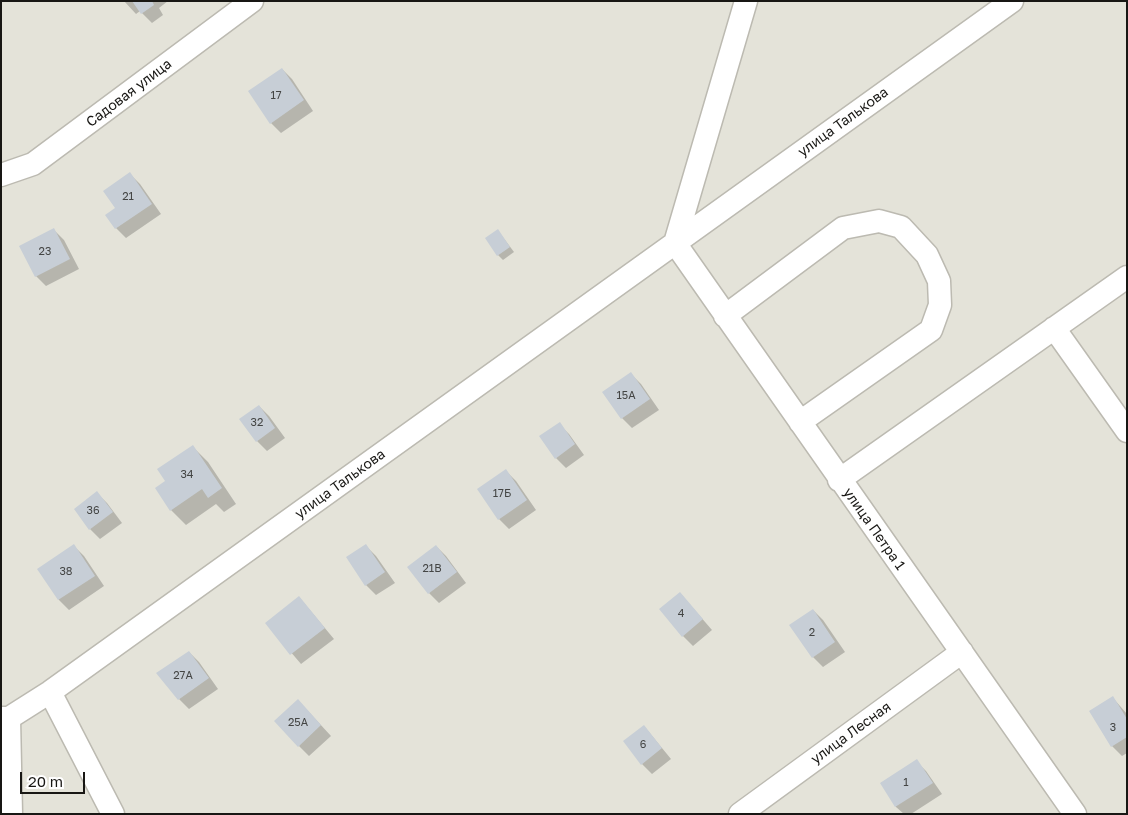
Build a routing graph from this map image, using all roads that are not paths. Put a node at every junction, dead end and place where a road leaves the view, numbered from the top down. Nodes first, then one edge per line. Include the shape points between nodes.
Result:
1 (252, 1) edge
2 (746, 1) edge
3 (1012, 1) edge
4 (1, 175) edge
5 (674, 243) junction
6 (1127, 277) edge
7 (725, 316) junction
8 (1054, 328) junction
9 (800, 422) junction
10 (1127, 432) edge
11 (840, 480) junction
12 (962, 652) junction
13 (50, 692) junction
14 (5, 718) edge
15 (11, 814) edge
16 (113, 814) edge
17 (740, 814) edge
18 (1075, 814) edge

1 - 4 street, Садовая улица via 33,164
2 - 5 street
3 - 5 street, улица Талькова
5 - 7 street, улица Петра 1
5 - 13 street, улица Талькова
6 - 8 street
7 - 9 street, улица Петра 1
7 - 9 street via 844,228 879,221 901,227 927,255 938,281 940,305 931,330
8 - 10 street
8 - 11 street
9 - 11 street, улица Петра 1
11 - 12 street, улица Петра 1
12 - 17 street, улица Лесная
12 - 18 street, улица Петра 1
13 - 14 street, улица Талькова
13 - 16 street
14 - 15 street

